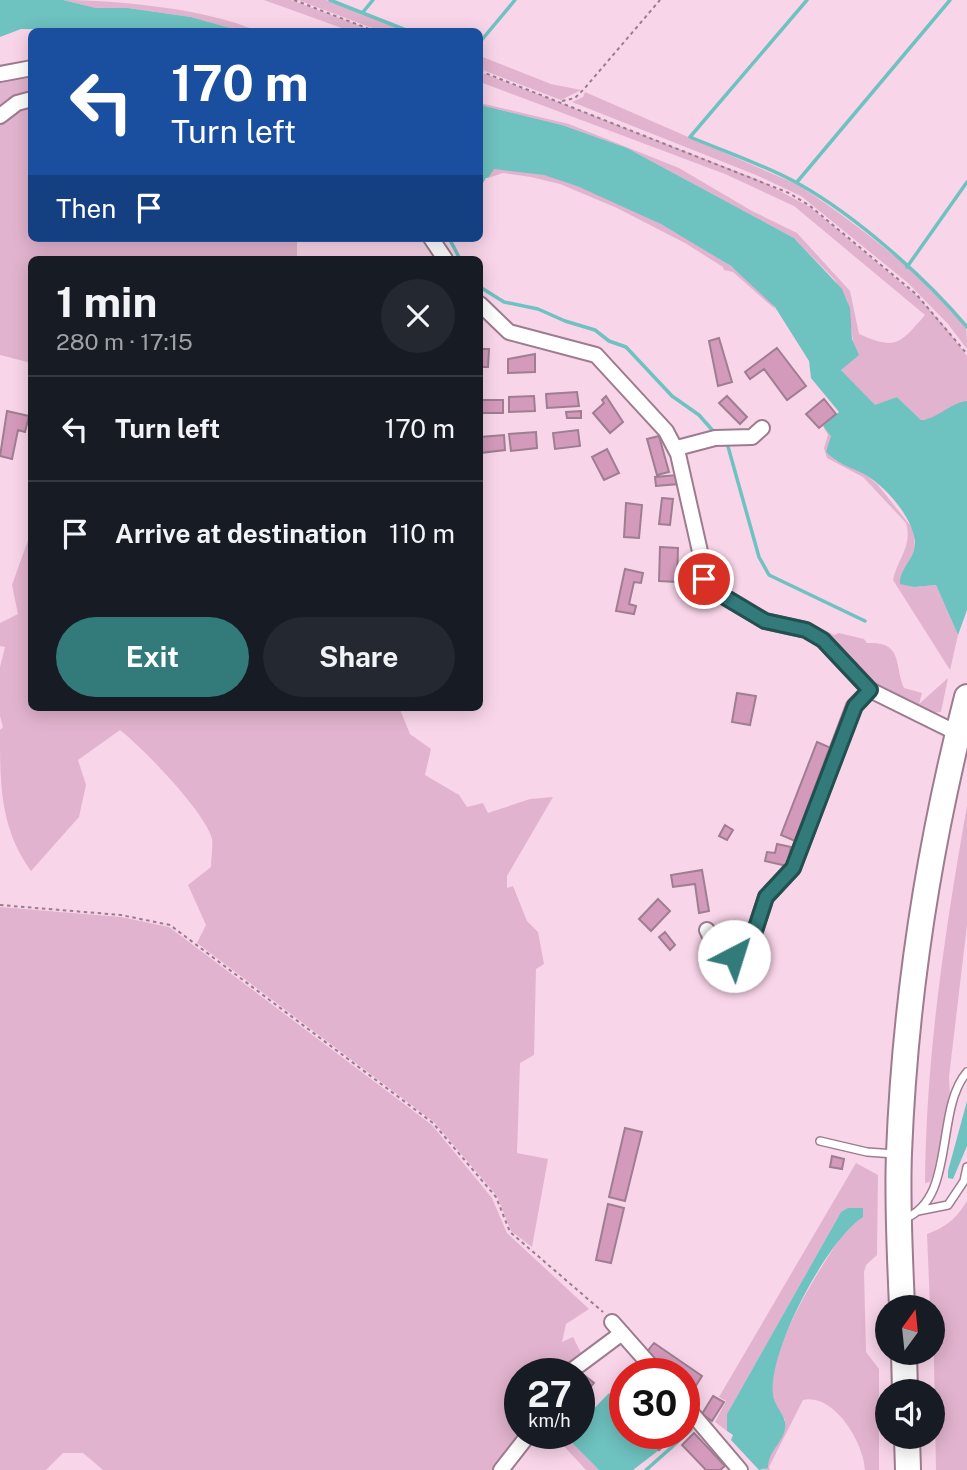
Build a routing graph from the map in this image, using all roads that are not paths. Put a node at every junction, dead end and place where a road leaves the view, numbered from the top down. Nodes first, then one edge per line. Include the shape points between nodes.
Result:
1 (28, 69) edge
2 (0, 74) edge
3 (28, 100) edge
4 (0, 116) edge
5 (483, 307) edge
6 (762, 428) dead end
7 (677, 448) junction
8 (870, 690) junction
9 (963, 715) edge
10 (707, 930) dead end
11 (967, 1072) edge
12 (820, 1140) dead end
13 (899, 1154) junction
14 (967, 1167) edge
15 (908, 1216) junction
16 (903, 1295) edge
17 (612, 1322) road end
18 (622, 1334) junction
19 (590, 1358) edge
20 (643, 1358) edge
21 (700, 1423) edge
22 (517, 1449) edge
23 (907, 1449) edge
24 (501, 1470) edge
25 (740, 1470) edge
26 (908, 1470) edge

1 - 2 street
3 - 4 street
5 - 7 street via 509,332 596,355
6 - 7 street via 752,437 715,438
7 - 8 street via 708,587 765,621 806,630 823,640
8 - 9 street
8 - 10 street via 855,706 793,868 766,897 752,940 734,956 711,942
9 - 13 highway via 911,990
11 - 15 lane via 955,1095 938,1181
12 - 13 lane via 867,1152
13 - 15 highway
14 - 15 lane via 964,1181 948,1205
15 - 16 highway
17 - 18 street
18 - 19 street
18 - 20 street
21 - 25 street
22 - 24 street
23 - 26 highway

